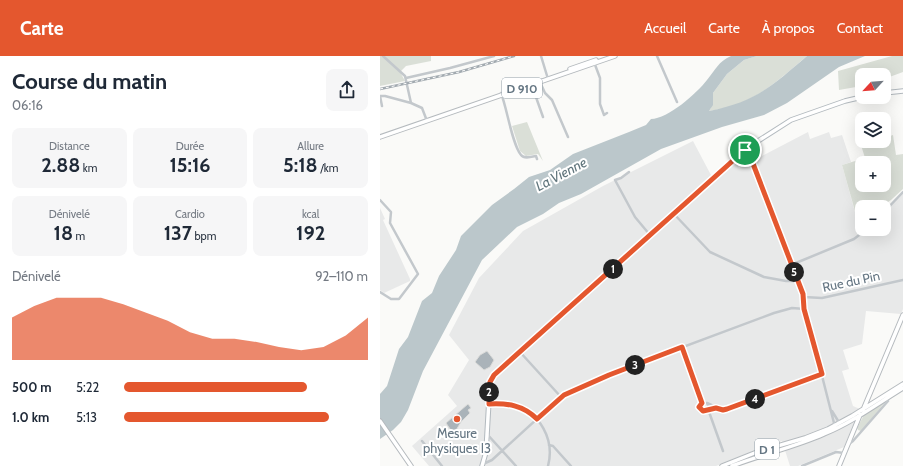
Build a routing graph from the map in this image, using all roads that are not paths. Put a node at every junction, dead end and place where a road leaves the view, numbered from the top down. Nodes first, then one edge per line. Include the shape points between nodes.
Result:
1 (383, 56) edge
2 (494, 56) edge
3 (541, 56) edge
4 (609, 56) edge
5 (615, 56) edge
6 (657, 56) edge
7 (594, 62) junction
8 (406, 78) junction
9 (548, 78) junction
10 (540, 82) junction
11 (531, 84) junction
12 (903, 92) edge
13 (891, 93) edge
14 (502, 94) junction
15 (380, 96) edge
16 (855, 99) edge
17 (677, 102) dead end
18 (411, 104) junction
19 (382, 106) dead end
20 (607, 113) dead end
21 (543, 117) dead end
22 (427, 120) junction
23 (380, 136) edge
24 (568, 137) dead end
25 (747, 148) junction
26 (537, 159) dead end
27 (629, 172) dead end
28 (903, 192) edge
29 (380, 200) edge
30 (891, 205) edge
31 (674, 214) junction
32 (650, 235) junction
33 (858, 236) edge
34 (791, 265) junction
35 (903, 280) edge
36 (797, 281) junction
37 (380, 292) edge
38 (804, 297) junction
39 (804, 309) junction
40 (903, 315) edge
41 (682, 347) junction
42 (520, 352) junction
43 (822, 374) junction
44 (903, 384) edge
45 (903, 388) edge
46 (869, 395) junction
47 (561, 397) junction
48 (877, 400) junction
49 (888, 401) dead end
50 (702, 403) junction
51 (489, 404) junction
52 (707, 404) junction
53 (716, 408) junction
54 (831, 408) junction
55 (708, 409) junction
56 (863, 410) junction
57 (860, 415) junction
58 (537, 419) junction
59 (380, 421) edge
60 (839, 426) junction
61 (854, 430) junction
62 (861, 433) junction
63 (487, 434) junction
64 (422, 441) dead end
65 (849, 444) junction
66 (549, 445) junction
67 (501, 450) junction
68 (723, 451) dead end
69 (844, 453) junction
70 (482, 465) edge
71 (410, 466) edge
72 (442, 466) edge
73 (516, 466) edge
74 (548, 466) edge
75 (571, 466) edge
76 (722, 466) edge
77 (732, 466) edge
78 (802, 466) edge
79 (839, 466) edge

1 - 8 street
2 - 8 street
3 - 9 street
4 - 7 main road, D 910
5 - 7 main road, D 910
6 - 17 street
7 - 9 main road, D 910
7 - 20 street via 600,78 600,106 604,114
8 - 18 street
9 - 10 main road, D 910
9 - 11 main road, D 910
10 - 11 main road, D 910
10 - 24 street via 552,100
11 - 14 main road, D 910
11 - 21 street
12 - 13 main road
14 - 22 main road, D 910
14 - 26 street via 511,131 520,154 526,157 536,156
15 - 18 street
15 - 19 street
16 - 25 main road via 791,120
18 - 22 street via 422,108
22 - 23 main road, D 910
25 - 31 main road
25 - 34 street
27 - 32 street via 615,180 635,217
28 - 30 street
29 - 37 street via 391,212 390,223 418,274 400,299 391,299
31 - 32 main road
31 - 36 street via 710,252 764,277
32 - 42 main road
33 - 34 street
34 - 36 street
35 - 38 street, Rue du Pin via 819,298
36 - 38 street
38 - 39 street
39 - 41 street via 785,310
39 - 43 street
40 - 46 main road
41 - 47 street via 609,375
41 - 50 street
42 - 47 street
42 - 51 main road via 492,377
43 - 53 street via 727,409
43 - 54 street
44 - 48 main road, D 1
45 - 57 main road, D 1
46 - 48 main road
46 - 56 main road
47 - 58 street
48 - 56 main road, D 1
49 - 62 street
50 - 52 street
50 - 55 street via 700,410 704,412
51 - 58 street via 514,405
51 - 63 main road
52 - 53 street
52 - 55 street
53 - 55 street
54 - 60 street
54 - 60 street
55 - 68 street
56 - 57 main road
56 - 60 main road, D 1
57 - 60 main road, D 1
57 - 61 main road
58 - 66 street via 544,428
58 - 67 street
59 - 71 main road
60 - 61 main road via 850,426
60 - 76 main road, D 1
60 - 77 main road, D 1 via 803,442
61 - 62 street
61 - 65 main road
62 - 65 street
63 - 67 street
63 - 70 main road
64 - 72 street
65 - 69 main road
66 - 74 street
66 - 75 street via 553,446
67 - 70 street via 492,460
67 - 73 street
69 - 78 street via 836,452
69 - 79 main road

